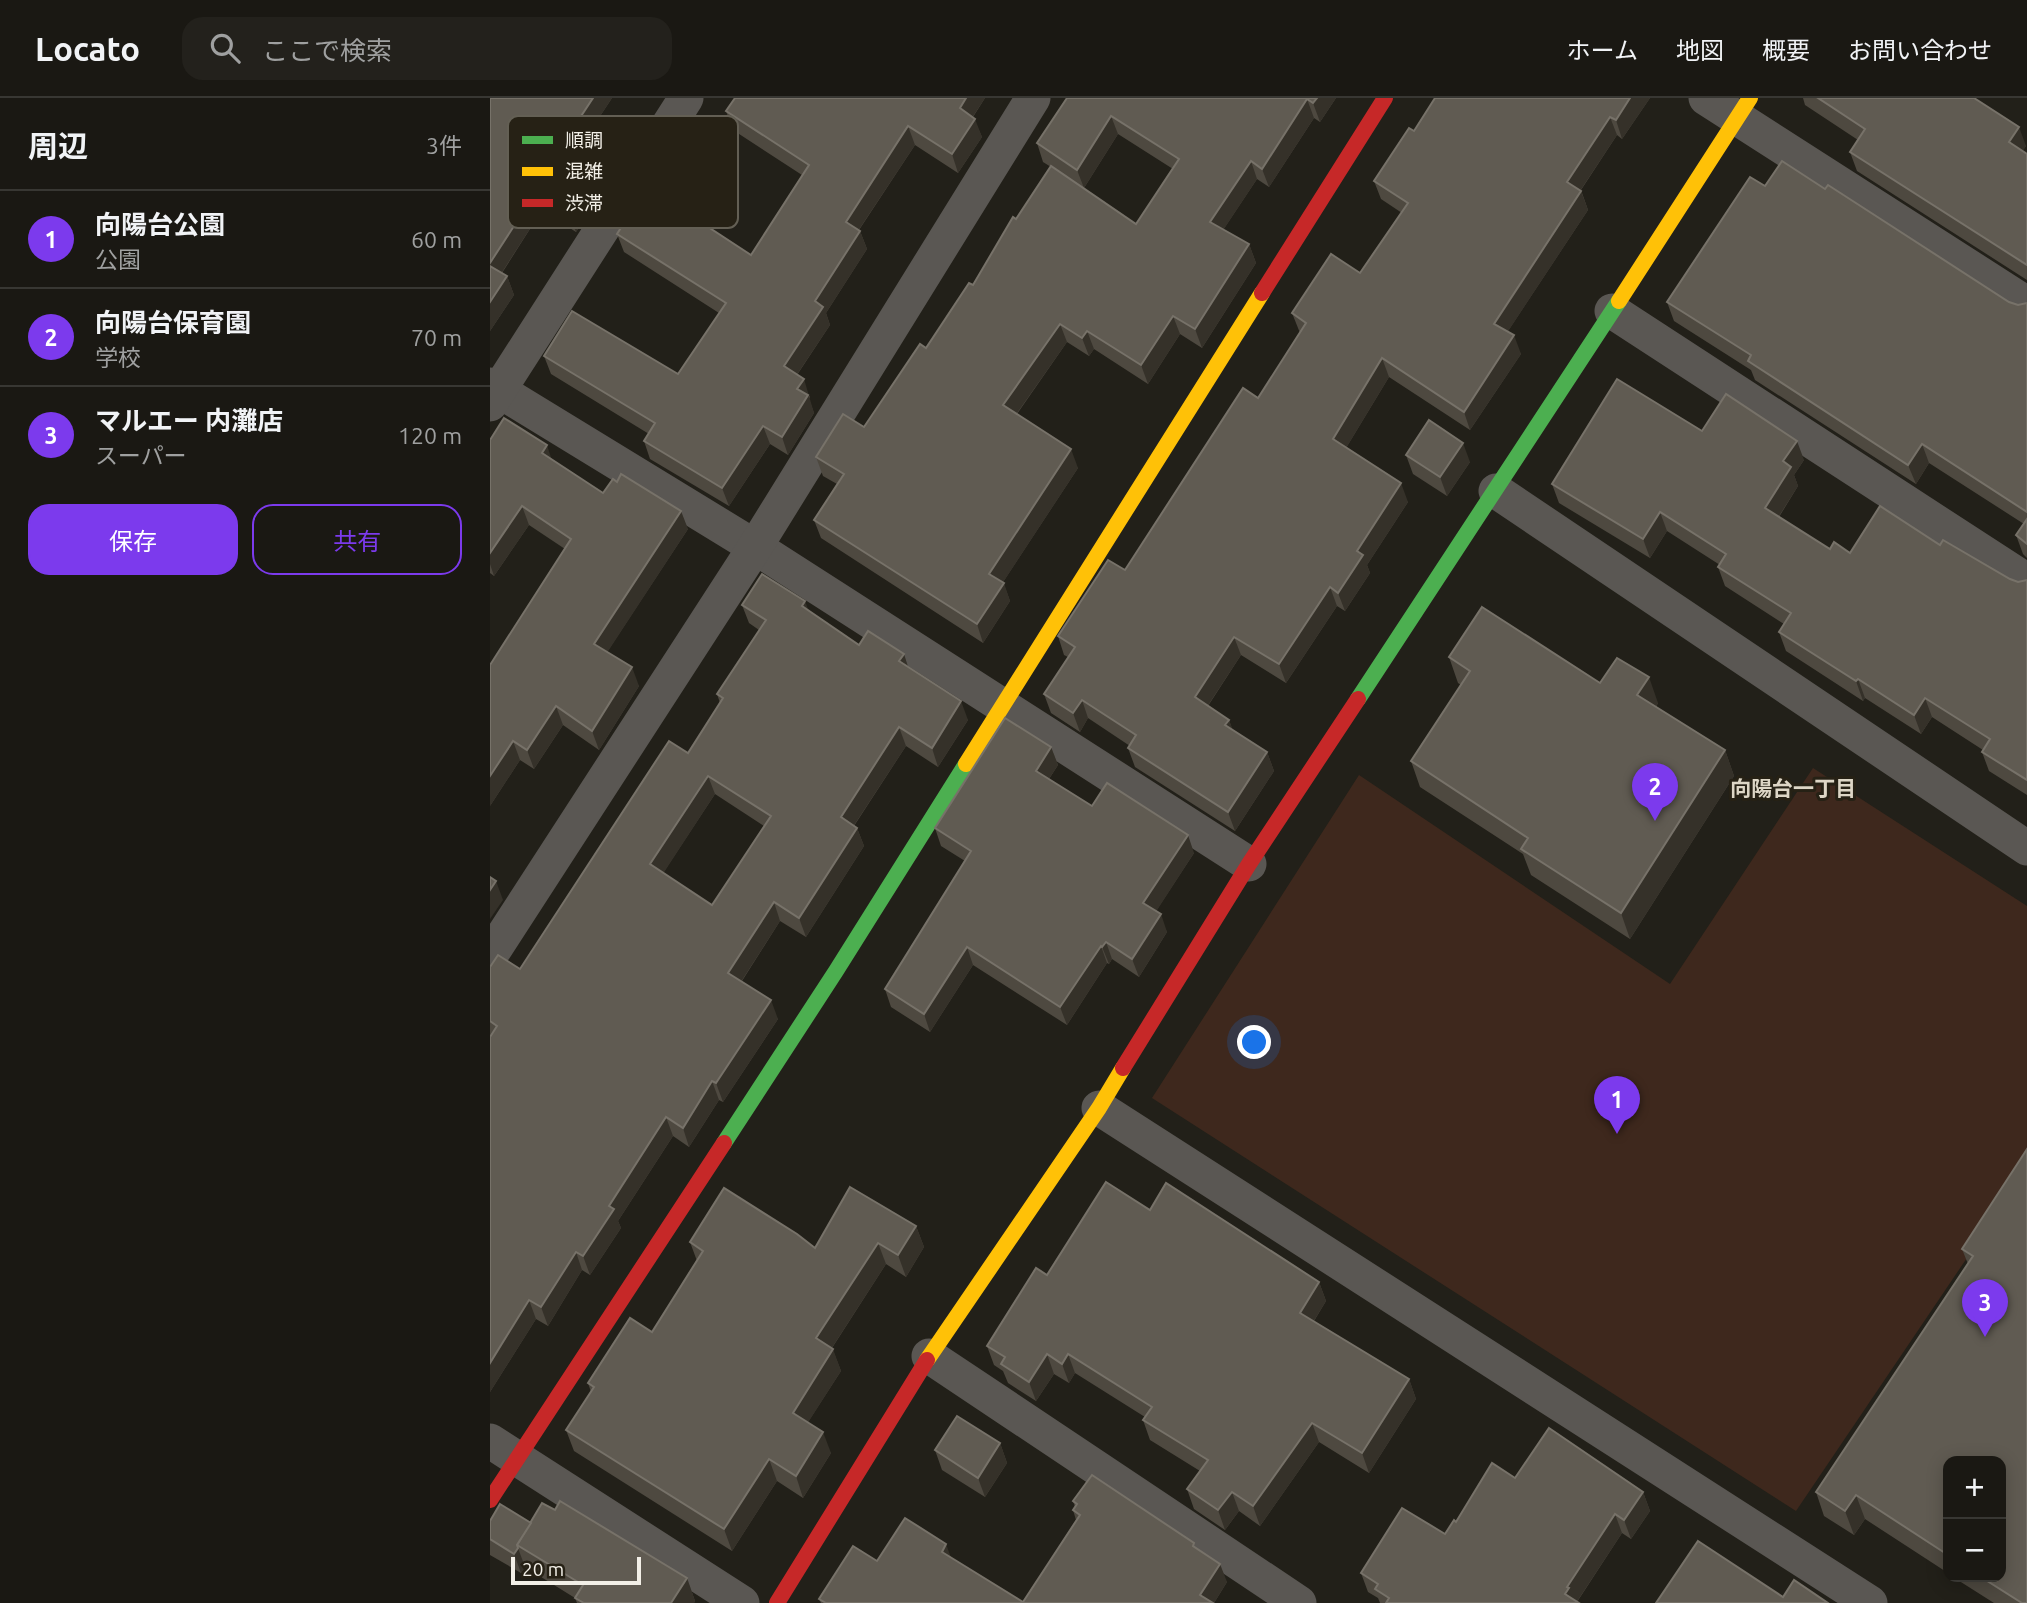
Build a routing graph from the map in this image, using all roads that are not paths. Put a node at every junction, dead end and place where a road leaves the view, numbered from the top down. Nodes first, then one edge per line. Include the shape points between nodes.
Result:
1 (686, 98) edge
2 (1033, 98) edge
3 (1385, 98) edge
4 (1706, 98) edge
5 (1744, 108) edge
6 (674, 116) edge
7 (601, 228) edge
8 (2027, 304) edge
9 (1612, 310) junction
10 (493, 393) edge
11 (1496, 491) junction
12 (755, 547) junction
13 (2027, 581) edge
14 (1003, 705) junction
15 (2027, 848) edge
16 (1249, 864) junction
17 (490, 957) edge
18 (1099, 1108) junction
19 (929, 1356) junction
20 (504, 1451) edge
21 (490, 1500) edge
22 (742, 1603) edge
23 (777, 1603) edge
24 (1298, 1603) edge
25 (1870, 1603) edge

1 - 6 street
2 - 12 street
3 - 14 street
4 - 5 street
5 - 8 street
5 - 9 street
7 - 10 street
9 - 11 street
9 - 13 street
10 - 12 street
11 - 15 street
11 - 16 street
12 - 14 street
12 - 17 street
14 - 16 street
14 - 20 street via 836,971
16 - 18 street
18 - 19 street
18 - 25 street
19 - 23 street
19 - 24 street
20 - 21 street
20 - 22 street

